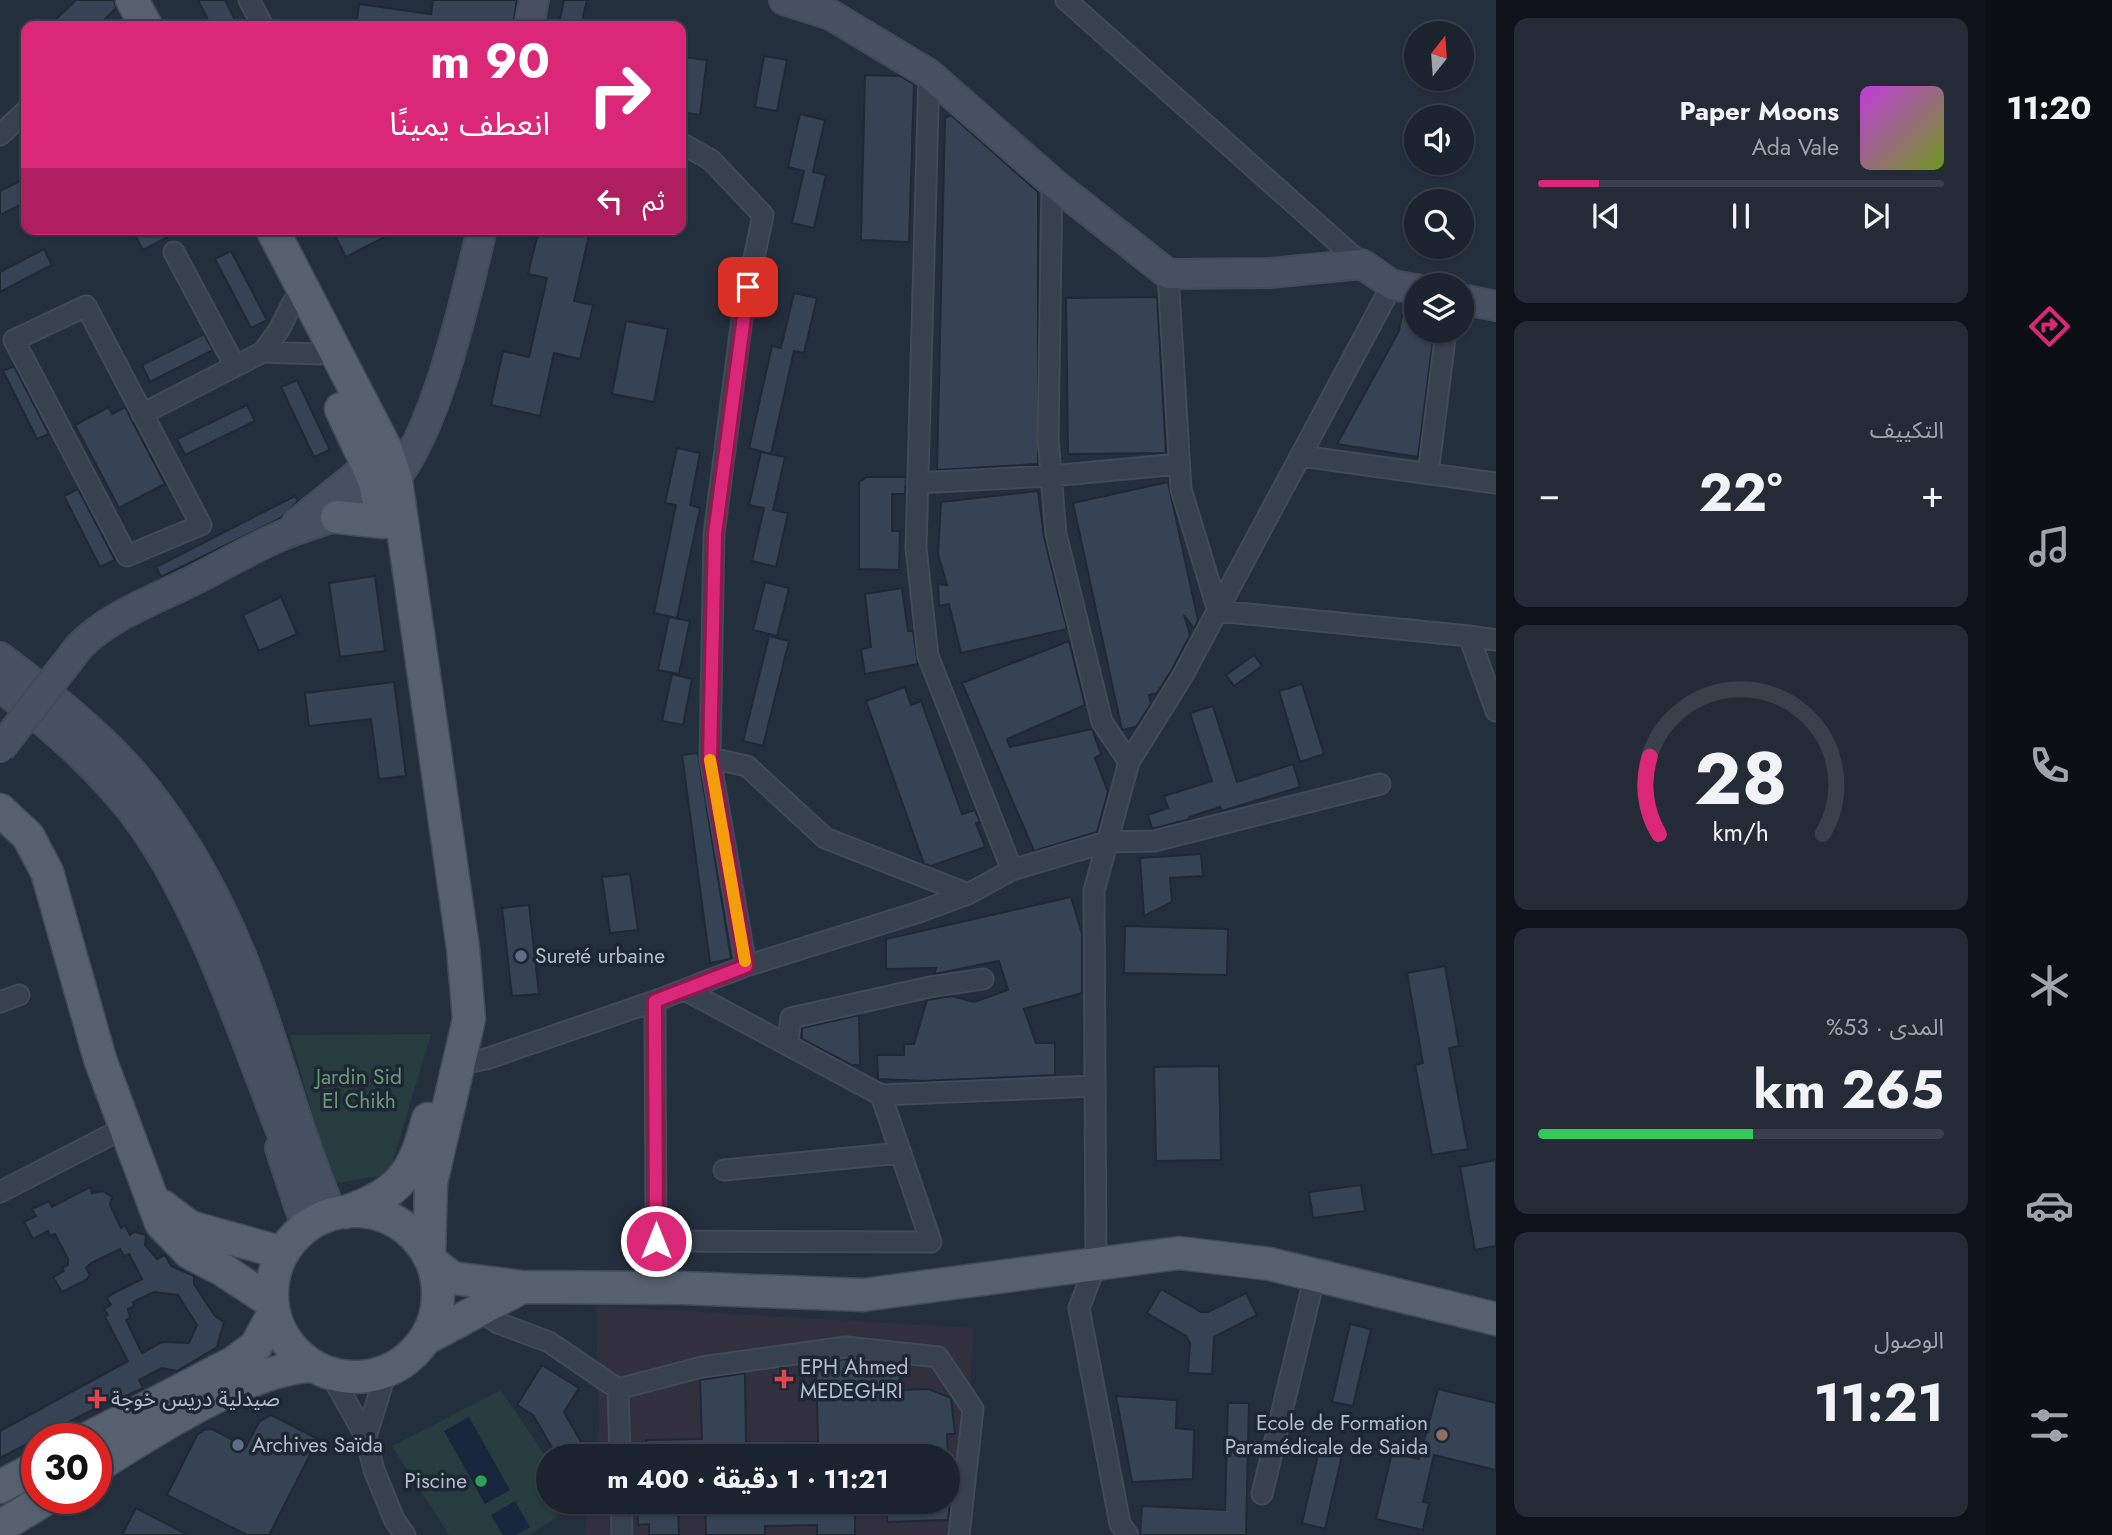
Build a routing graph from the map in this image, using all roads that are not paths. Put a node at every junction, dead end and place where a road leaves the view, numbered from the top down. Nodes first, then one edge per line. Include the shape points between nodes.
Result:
1 (249, 0) edge
2 (534, 0) edge
3 (1066, 0) edge
4 (794, 2) edge
5 (140, 11) edge
6 (159, 21) edge
7 (260, 21) edge
8 (530, 21) edge
9 (929, 75) junction
10 (21, 116) edge
11 (0, 135) edge
12 (686, 146) edge
13 (1052, 182) junction
14 (256, 235) edge
15 (274, 235) edge
16 (481, 235) edge
17 (174, 252) dead end
18 (1362, 264) junction
19 (1168, 274) junction
20 (1404, 287) edge
21 (298, 300) junction
22 (1474, 302) edge
23 (1496, 306) edge
24 (1444, 343) edge
25 (322, 350) junction
26 (263, 352) junction
27 (235, 366) junction
28 (432, 406) junction
29 (142, 414) junction
30 (376, 456) junction
31 (1301, 456) junction
32 (1179, 464) junction
33 (1428, 474) junction
34 (1051, 476) junction
35 (916, 483) junction
36 (1496, 483) edge
37 (386, 499) junction
38 (337, 517) joint
39 (280, 536) junction
40 (1218, 611) junction
41 (1469, 636) junction
42 (1496, 640) edge
43 (0, 657) edge
44 (416, 675) junction
45 (0, 687) edge
46 (1496, 711) edge
47 (0, 749) edge
48 (710, 758) junction
49 (1129, 762) junction
50 (1380, 784) dead end
51 (0, 810) edge
52 (1106, 842) junction
53 (1012, 870) junction
54 (968, 894) junction
55 (447, 897) junction
56 (746, 966) junction
57 (983, 979) dead end
58 (685, 990) junction
59 (19, 995) dead end
60 (655, 1001) junction
61 (0, 1002) edge
62 (787, 1045) junction
63 (461, 1064) junction
64 (1095, 1086) junction
65 (881, 1095) junction
66 (124, 1128) junction
67 (901, 1153) junction
68 (724, 1170) dead end
69 (145, 1186) junction
70 (0, 1192) edge
71 (328, 1218) junction
72 (283, 1253) junction
73 (431, 1260) junction
74 (1096, 1264) junction
75 (1315, 1275) junction
76 (522, 1286) junction
77 (273, 1308) junction
78 (478, 1309) junction
79 (1496, 1318) edge
80 (425, 1339) junction
81 (321, 1370) junction
82 (386, 1372) junction
83 (618, 1389) junction
84 (112, 1426) edge
85 (366, 1437) junction
86 (620, 1444) edge
87 (112, 1458) edge
88 (21, 1476) edge
89 (0, 1487) edge
90 (1262, 1494) dead end
91 (21, 1514) edge
92 (621, 1514) edge
93 (0, 1527) edge
94 (405, 1535) edge
95 (622, 1535) edge
96 (960, 1535) edge
97 (1128, 1535) edge

1 - 7 street
2 - 8 street
3 - 18 street
4 - 9 street via 831,15
5 - 6 main road
9 - 13 street
9 - 35 street
10 - 11 street
12 - 48 street via 711,160 763,215 743,312 715,534
13 - 19 street
13 - 34 street
14 - 21 main road
15 - 21 main road
16 - 28 street via 449,362
17 - 27 street
18 - 19 street via 1270,273
18 - 20 street
19 - 32 street
20 - 31 street
21 - 25 main road
21 - 26 street
22 - 23 street
24 - 33 street
25 - 26 street
25 - 30 main road
26 - 27 street
27 - 29 street
28 - 30 street
28 - 37 street
29 - 29 street via 201,525 127,556 14,340 86,306
30 - 37 main road
30 - 39 street
31 - 33 street
31 - 40 street
32 - 34 street
32 - 40 street via 1181,489
33 - 36 street
34 - 35 street
34 - 49 street via 1056,534 1102,722
35 - 53 street via 916,548 928,656
37 - 38 main road
37 - 44 main road
37 - 44 main road
38 - 39 street
39 - 47 street, bridge via 105,626 79,647
40 - 41 street
40 - 49 street
41 - 42 street
41 - 46 street
43 - 71 street via 108,746 147,790 184,844 251,981
44 - 55 main road
45 - 71 street via 43,719 150,839 196,922 287,1146 281,1148
48 - 54 street via 747,766 825,838
48 - 56 street
49 - 52 street
50 - 52 street via 1154,842
51 - 66 main road via 28,836 47,872
52 - 53 street
52 - 64 street via 1094,891
53 - 54 street
54 - 56 street
55 - 63 main road via 469,1019
55 - 71 main road via 447,1026 422,1143 404,1179 381,1199
56 - 58 street
57 - 62 street via 791,1018
58 - 60 street
58 - 62 street
59 - 61 street
60 - 63 street
60 - 67 street via 656,1241 931,1242
62 - 65 street
63 - 73 main road via 431,1183
64 - 65 street
64 - 74 street
65 - 67 street
66 - 69 main road
66 - 70 street
67 - 68 street
69 - 72 main road via 190,1227
69 - 77 main road via 161,1223 190,1253 223,1270
71 - 72 main road
71 - 73 main road via 371,1213 394,1221 415,1237
72 - 77 main road via 274,1277
73 - 76 main road via 452,1278
73 - 80 main road via 438,1288 436,1315
74 - 75 main road via 1179,1253 1270,1264
74 - 76 main road via 863,1295
74 - 97 street via 1079,1308 1120,1524
75 - 79 main road
75 - 90 street
76 - 78 main road
77 - 81 main road via 288,1343
77 - 84 main road via 256,1346 233,1363
78 - 80 main road
78 - 83 street via 498,1323 549,1342
80 - 82 main road via 408,1359
81 - 82 main road via 348,1377
81 - 85 street
81 - 87 main road via 295,1366 252,1379
82 - 85 street
83 - 86 street
83 - 96 street via 702,1367 846,1347 938,1357 973,1409
85 - 94 street via 374,1470
88 - 89 main road
91 - 93 main road
92 - 95 street

